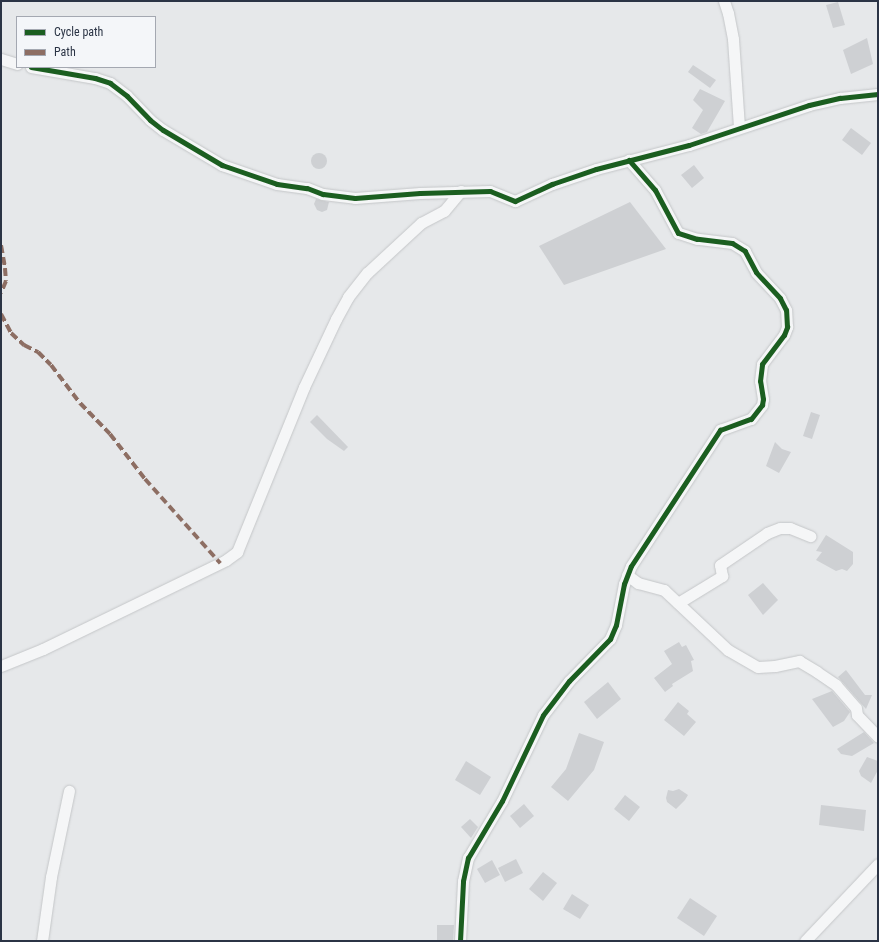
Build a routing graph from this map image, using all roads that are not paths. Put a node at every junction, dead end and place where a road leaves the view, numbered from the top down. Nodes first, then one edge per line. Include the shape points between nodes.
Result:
1 (724, 1) edge
2 (1, 59) edge
3 (16, 64) edge
4 (37, 68) edge
5 (878, 94) edge
6 (739, 127) junction
7 (629, 160) junction
8 (461, 191) junction
9 (810, 536) dead end
10 (627, 575) junction
11 (678, 603) junction
12 (1, 666) edge
13 (878, 737) edge
14 (69, 791) dead end
15 (878, 864) edge
16 (42, 941) edge
17 (460, 941) edge
18 (805, 941) edge

1 - 6 street via 733,39
2 - 3 street
4 - 8 street via 96,78 110,83 163,130 211,160 277,184 355,198
5 - 6 street via 840,98 809,105
6 - 7 street via 689,145
7 - 8 street via 552,184 515,201 490,191
7 - 10 street via 655,190 678,233 697,239 732,243 745,251 756,272 780,298 786,310 787,327 762,364 762,405 751,419 720,430 638,554
8 - 12 street via 444,210 421,223 367,273 348,297 304,387 241,545 235,554 43,649
9 - 11 street via 790,528 780,528 767,533 720,565 722,576
10 - 11 street via 638,583 664,590
10 - 17 street via 616,625 610,639 569,681 543,715 502,801 468,858 463,881
11 - 13 street via 728,650 758,666 776,666 799,661 836,685
14 - 16 street via 51,877
15 - 18 street

